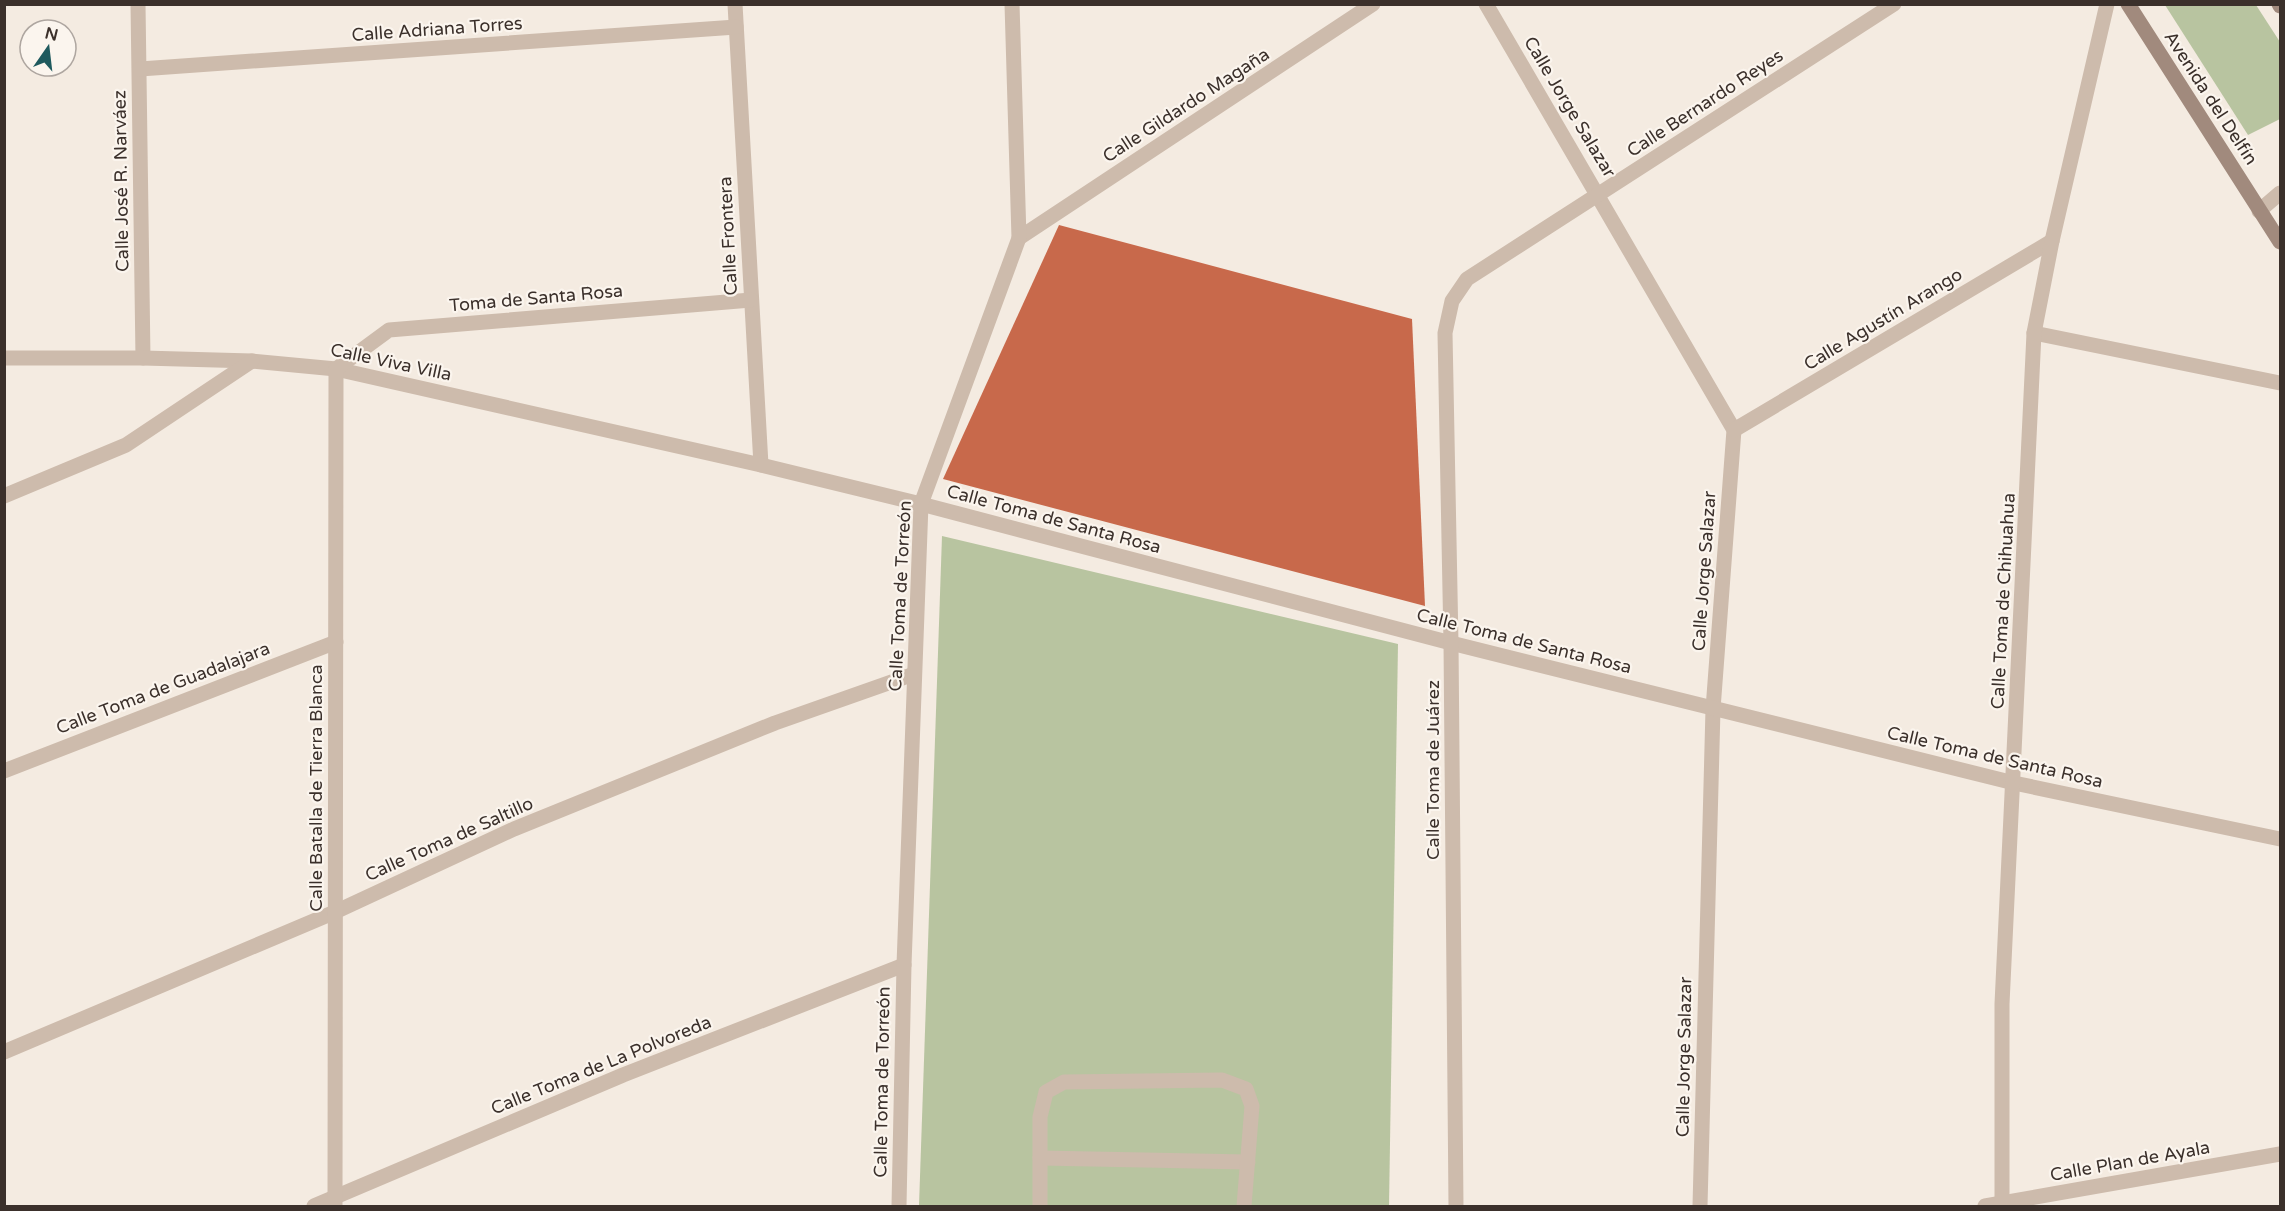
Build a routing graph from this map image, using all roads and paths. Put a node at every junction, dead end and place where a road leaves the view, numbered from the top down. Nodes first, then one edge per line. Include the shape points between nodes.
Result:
1 (138, 4) edge
2 (735, 4) edge
3 (1012, 4) edge
4 (1374, 4) edge
5 (1486, 4) edge
6 (1894, 4) edge
7 (2107, 4) edge
8 (2128, 4) edge
9 (736, 27) junction
10 (140, 69) junction
11 (2280, 193) edge
12 (1598, 195) junction
13 (2259, 211) junction
14 (1019, 238) junction
15 (2052, 241) junction
16 (2280, 242) edge
17 (751, 300) junction
18 (1445, 333) joint
19 (2034, 333) junction
20 (4, 358) edge
21 (143, 358) junction
22 (252, 361) junction
23 (336, 369) junction
24 (2280, 382) edge
25 (1734, 430) junction
26 (761, 465) junction
27 (4, 496) edge
28 (921, 504) junction
29 (336, 642) junction
30 (1451, 644) junction
31 (915, 674) junction
32 (1713, 709) junction
33 (4, 771) edge
34 (2014, 783) junction
35 (2280, 839) edge
36 (335, 912) junction
37 (904, 965) junction
38 (4, 1052) edge
39 (2280, 1154) edge
40 (1040, 1158) junction
41 (1248, 1162) junction
42 (335, 1202) edge
43 (2003, 1205) edge
44 (314, 1206) edge
45 (899, 1206) edge
46 (1040, 1206) edge
47 (1244, 1206) edge
48 (1456, 1206) edge
49 (1700, 1206) edge
50 (1985, 1206) edge

1 - 10 street, Calle José R. Narváez
2 - 9 street, Calle Frontera
3 - 14 street, Calle Toma de Torreón
4 - 14 street, Calle Gildardo Magaña
5 - 12 street, Calle Jorge Salazar
6 - 12 street, Calle Bernardo Reyes
7 - 15 street, Calle Toma de Chihuahua
8 - 13 street, Avenida del Delfín
9 - 10 street, Calle Adriana Torres
9 - 17 street, Calle Frontera
10 - 21 street, Calle José R. Narváez
11 - 13 street
12 - 18 street, Calle Bernardo Reyes via 1467,279 1452,301
12 - 25 street, Calle Jorge Salazar
13 - 16 street, Avenida del Delfín
14 - 28 street, Calle Toma de Torreón
15 - 19 street, Calle Toma de Chihuahua
15 - 25 street, Calle Agustín Arango
17 - 23 street, Toma de Santa Rosa via 389,330
17 - 26 street, Calle Frontera
18 - 30 street, Calle Toma de Juárez
19 - 24 street
19 - 34 street, Calle Toma de Chihuahua
20 - 21 street, Calle Viva Villa
21 - 22 street, Calle Viva Villa
22 - 23 street, Calle Viva Villa
22 - 27 street via 126,445
23 - 26 street, Calle Viva Villa
23 - 29 street, Calle Batalla de Tierra Blanca
25 - 32 street, Calle Jorge Salazar
26 - 28 street, Calle Toma de Santa Rosa
28 - 30 street, Calle Toma de Santa Rosa
28 - 31 street, Calle Toma de Torreón
29 - 33 street, Calle Toma de Guadalajara
29 - 36 street, Calle Batalla de Tierra Blanca
30 - 32 street, Calle Toma de Santa Rosa
30 - 48 street, Calle Toma de Juárez
31 - 36 street, Calle Toma de Saltillo via 775,723 525,825
31 - 37 street, Calle Toma de Torreón
32 - 34 street, Calle Toma de Santa Rosa
32 - 49 street, Calle Jorge Salazar
34 - 35 street, Calle Toma de Santa Rosa
34 - 43 street, Calle Toma de Chihuahua via 2002,1004
36 - 38 street, Calle Toma de Saltillo
36 - 42 street, Calle Batalla de Tierra Blanca
37 - 42 street, Calle Toma de La Polvoreda via 623,1075
37 - 45 street, Calle Toma de Torreón
39 - 43 street, Calle Plan de Ayala
40 - 41 street
40 - 41 street via 1040,1118 1046,1092 1064,1082 1222,1080 1246,1089 1252,1106
40 - 46 street
41 - 47 street
42 - 44 street, Calle Toma de La Polvoreda
43 - 50 street, Calle Plan de Ayala

